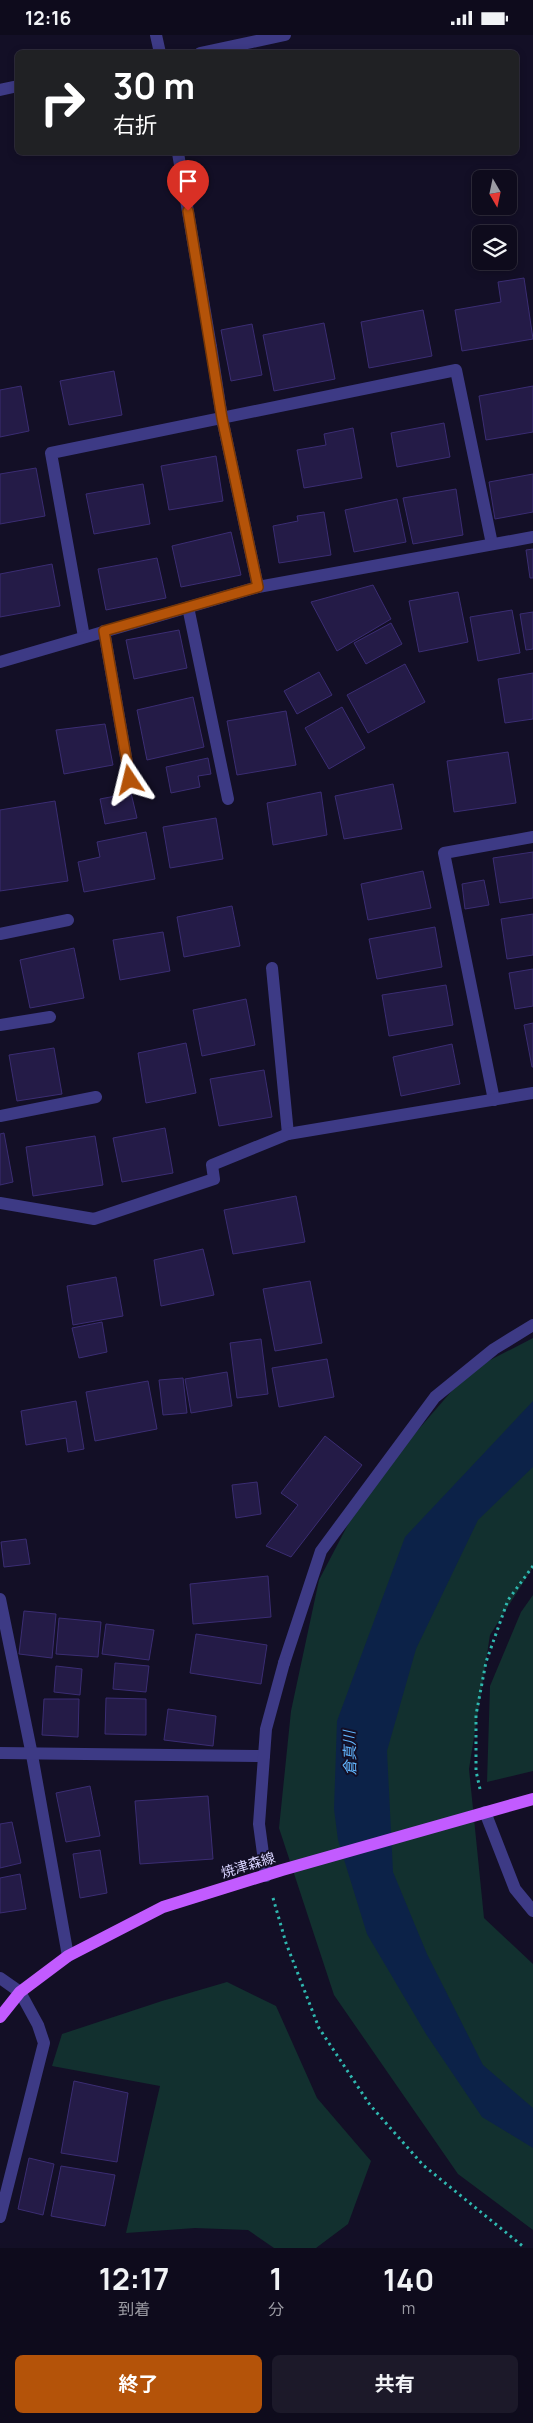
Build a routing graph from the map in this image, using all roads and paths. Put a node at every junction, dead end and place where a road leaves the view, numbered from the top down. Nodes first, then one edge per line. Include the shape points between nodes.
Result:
1 (156, 35) edge
2 (285, 35) edge
3 (159, 50) edge
4 (214, 50) edge
5 (15, 88) edge
6 (0, 90) edge
7 (178, 155) edge
8 (222, 418) junction
9 (533, 537) edge
10 (492, 544) junction
11 (258, 587) junction
12 (188, 607) junction
13 (104, 631) junction
14 (84, 637) junction
15 (0, 661) edge
16 (130, 780) dead end
17 (228, 799) dead end
18 (533, 837) edge
19 (68, 920) dead end
20 (0, 933) edge
21 (272, 968) dead end
22 (50, 1017) dead end
23 (0, 1025) edge
24 (533, 1093) edge
25 (96, 1097) dead end
26 (494, 1100) junction
27 (0, 1116) edge
28 (288, 1135) junction
29 (0, 1203) edge
30 (533, 1325) edge
31 (533, 1566) edge
32 (0, 1599) edge
33 (0, 1753) edge
34 (32, 1755) junction
35 (264, 1756) junction
36 (533, 1799) edge
37 (485, 1812) junction
38 (266, 1876) junction
39 (533, 1911) edge
40 (68, 1956) junction
41 (0, 1978) edge
42 (20, 1992) junction
43 (0, 2017) edge
44 (0, 2217) edge
45 (525, 2248) edge

1 - 3 street
2 - 4 street
5 - 6 street
7 - 8 street
8 - 10 street via 456,370
8 - 11 street
8 - 14 street via 51,453
9 - 10 street
10 - 11 street
11 - 12 street
12 - 13 street
12 - 17 street
13 - 14 street
13 - 16 street
14 - 15 street
18 - 26 street via 444,853
19 - 20 street
21 - 28 street
22 - 23 street
24 - 26 street
25 - 27 street
26 - 28 street
28 - 29 street via 212,1165 214,1179 94,1219
30 - 35 street via 494,1349 435,1397 321,1551 284,1663 266,1729
31 - 37 path via 508,1600 486,1662 476,1715 476,1771
32 - 34 street
33 - 34 street
34 - 35 street
34 - 40 street
35 - 38 street via 259,1823
36 - 37 main road, 焼津森線
37 - 38 main road, 焼津森線
37 - 39 street via 515,1889
38 - 40 main road, 焼津森線 via 163,1907
38 - 45 path via 286,1943 319,2028 370,2105 423,2165
40 - 42 main road, 焼津森線
41 - 42 street
42 - 43 main road, 焼津森線
42 - 44 street via 44,2043

